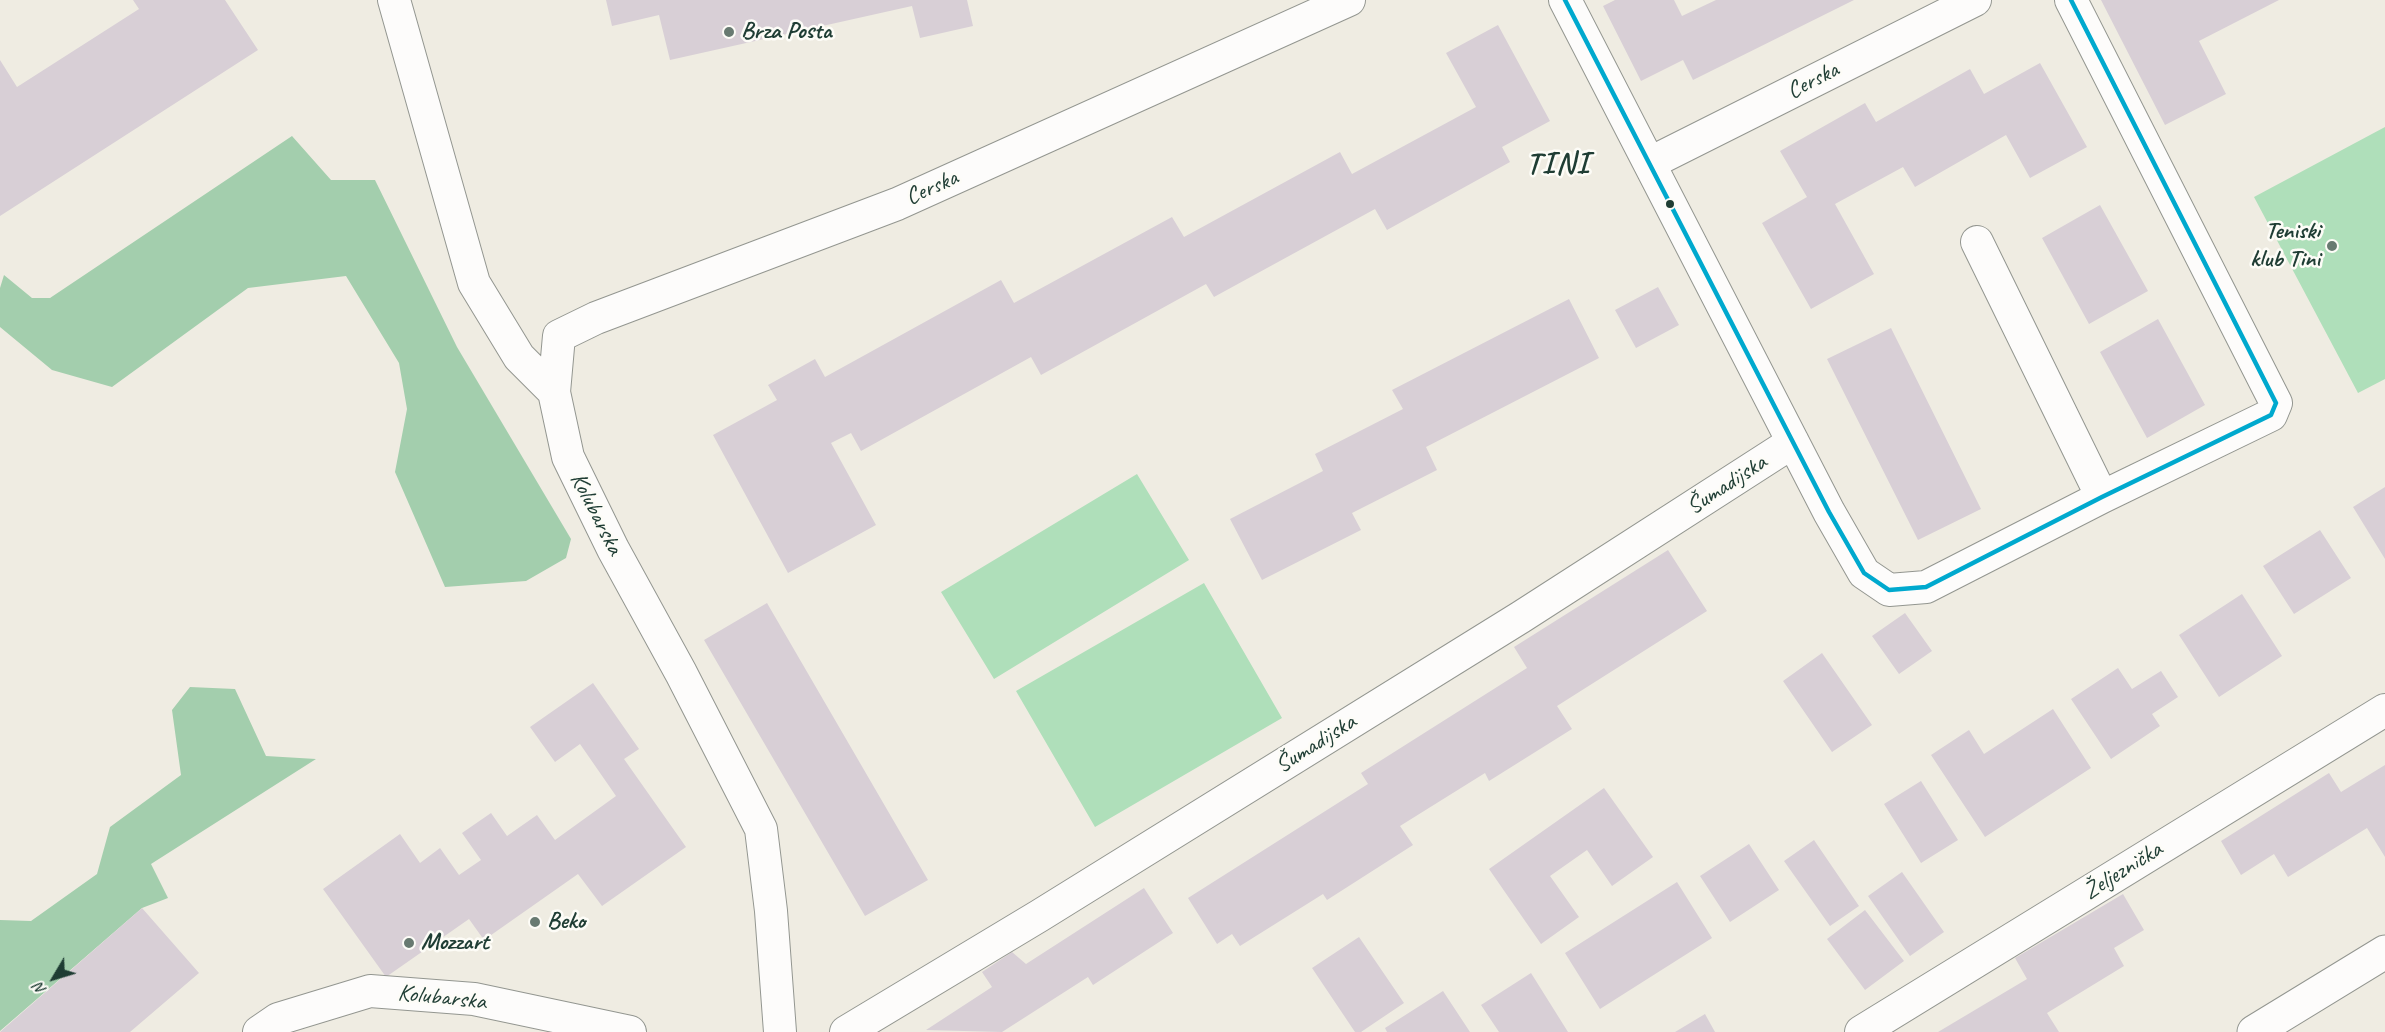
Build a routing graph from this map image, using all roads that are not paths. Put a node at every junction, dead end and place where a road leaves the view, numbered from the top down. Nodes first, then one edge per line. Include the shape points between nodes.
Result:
1 (394, 0) edge
2 (1349, 0) edge
3 (1565, 0) edge
4 (1975, 0) edge
5 (2071, 0) edge
6 (1650, 163) junction
7 (1977, 242) dead end
8 (554, 392) junction
9 (1793, 442) junction
10 (2102, 497) junction
11 (2385, 710) edge
12 (2384, 953) edge
13 (259, 1032) edge
14 (630, 1032) edge
15 (780, 1032) edge
16 (846, 1032) edge
17 (1861, 1032) edge
18 (2254, 1032) edge

1 - 8 street via 474,283 519,357
2 - 8 street, Cerska via 897,204 596,318 559,336
3 - 6 street
4 - 6 street, Cerska
5 - 10 street, Šumadijska via 2276,403 2271,415
6 - 9 street
7 - 10 street
8 - 15 street, Kolubarska via 567,457 761,829
9 - 10 street, Šumadijska via 1864,573 1889,590 1926,587
9 - 16 street, Šumadijska via 1511,623
11 - 17 street, Željeznička
12 - 18 street
13 - 14 street, Kolubarska via 278,1019 370,991 474,999

